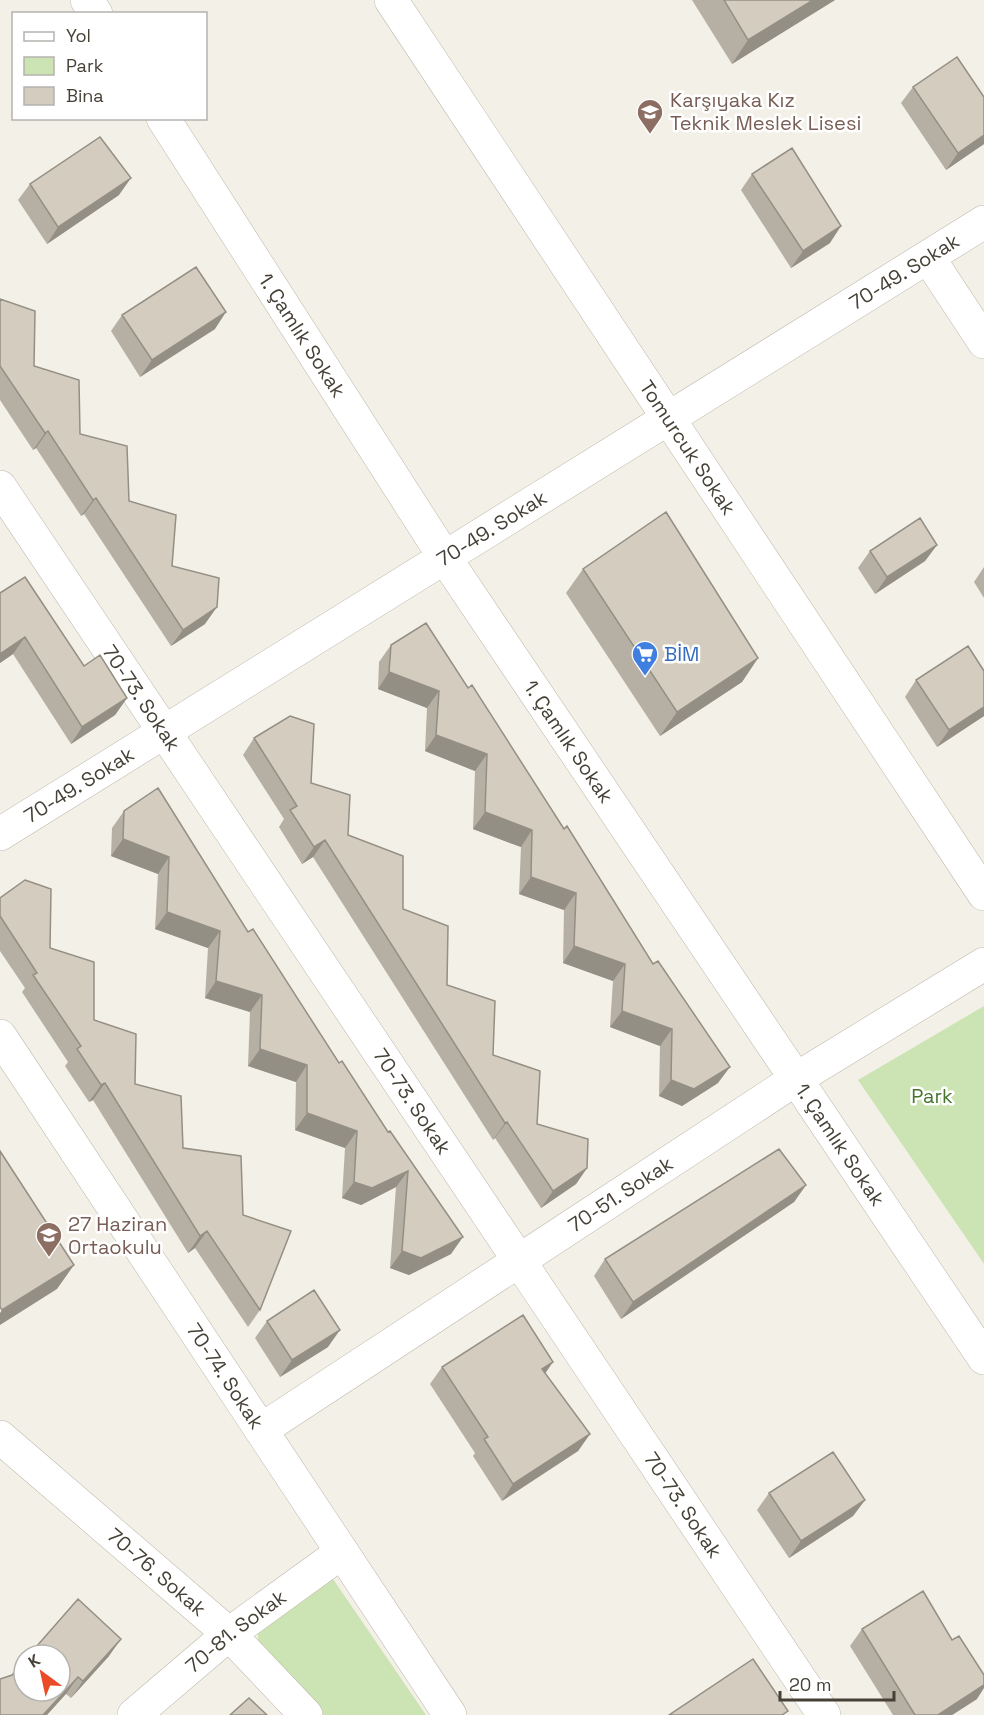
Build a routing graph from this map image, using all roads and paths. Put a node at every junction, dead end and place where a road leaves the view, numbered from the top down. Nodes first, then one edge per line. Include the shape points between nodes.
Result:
1 (391, 0) edge
2 (164, 120) edge
3 (984, 222) edge
4 (928, 257) junction
5 (984, 342) edge
6 (669, 419) junction
7 (0, 487) edge
8 (445, 558) junction
9 (164, 732) junction
10 (0, 834) edge
11 (984, 894) edge
12 (984, 964) edge
13 (0, 1036) edge
14 (796, 1079) junction
15 (519, 1261) junction
16 (984, 1359) edge
17 (261, 1430) junction
18 (0, 1437) edge
19 (342, 1552) junction
20 (229, 1634) junction
21 (134, 1715) edge
22 (306, 1715) edge
23 (450, 1715) edge
24 (824, 1715) edge

1 - 6 street, Tomurcuk Sokak
2 - 8 street, 1. Çamlık Sokak
3 - 4 street, 70-49. Sokak
4 - 5 street
4 - 6 street, 70-49. Sokak
6 - 8 street, 70-49. Sokak
6 - 11 street, Tomurcuk Sokak
7 - 9 street, 70-73. Sokak
8 - 9 street, 70-49. Sokak
8 - 14 street, 1. Çamlık Sokak
9 - 10 street, 70-49. Sokak
9 - 15 street, 70-73. Sokak
12 - 14 street, 70-51. Sokak
13 - 17 street, 70-74. Sokak
14 - 15 street, 70-51. Sokak
14 - 16 street, 1. Çamlık Sokak
15 - 17 street, 70-51. Sokak
15 - 24 street, 70-73. Sokak
17 - 19 street, 70-74. Sokak
18 - 20 street, 70-76. Sokak
19 - 20 street, 70-81. Sokak
19 - 23 street, 70-74. Sokak
20 - 21 street, 70-81. Sokak
20 - 22 street, 70-76. Sokak

